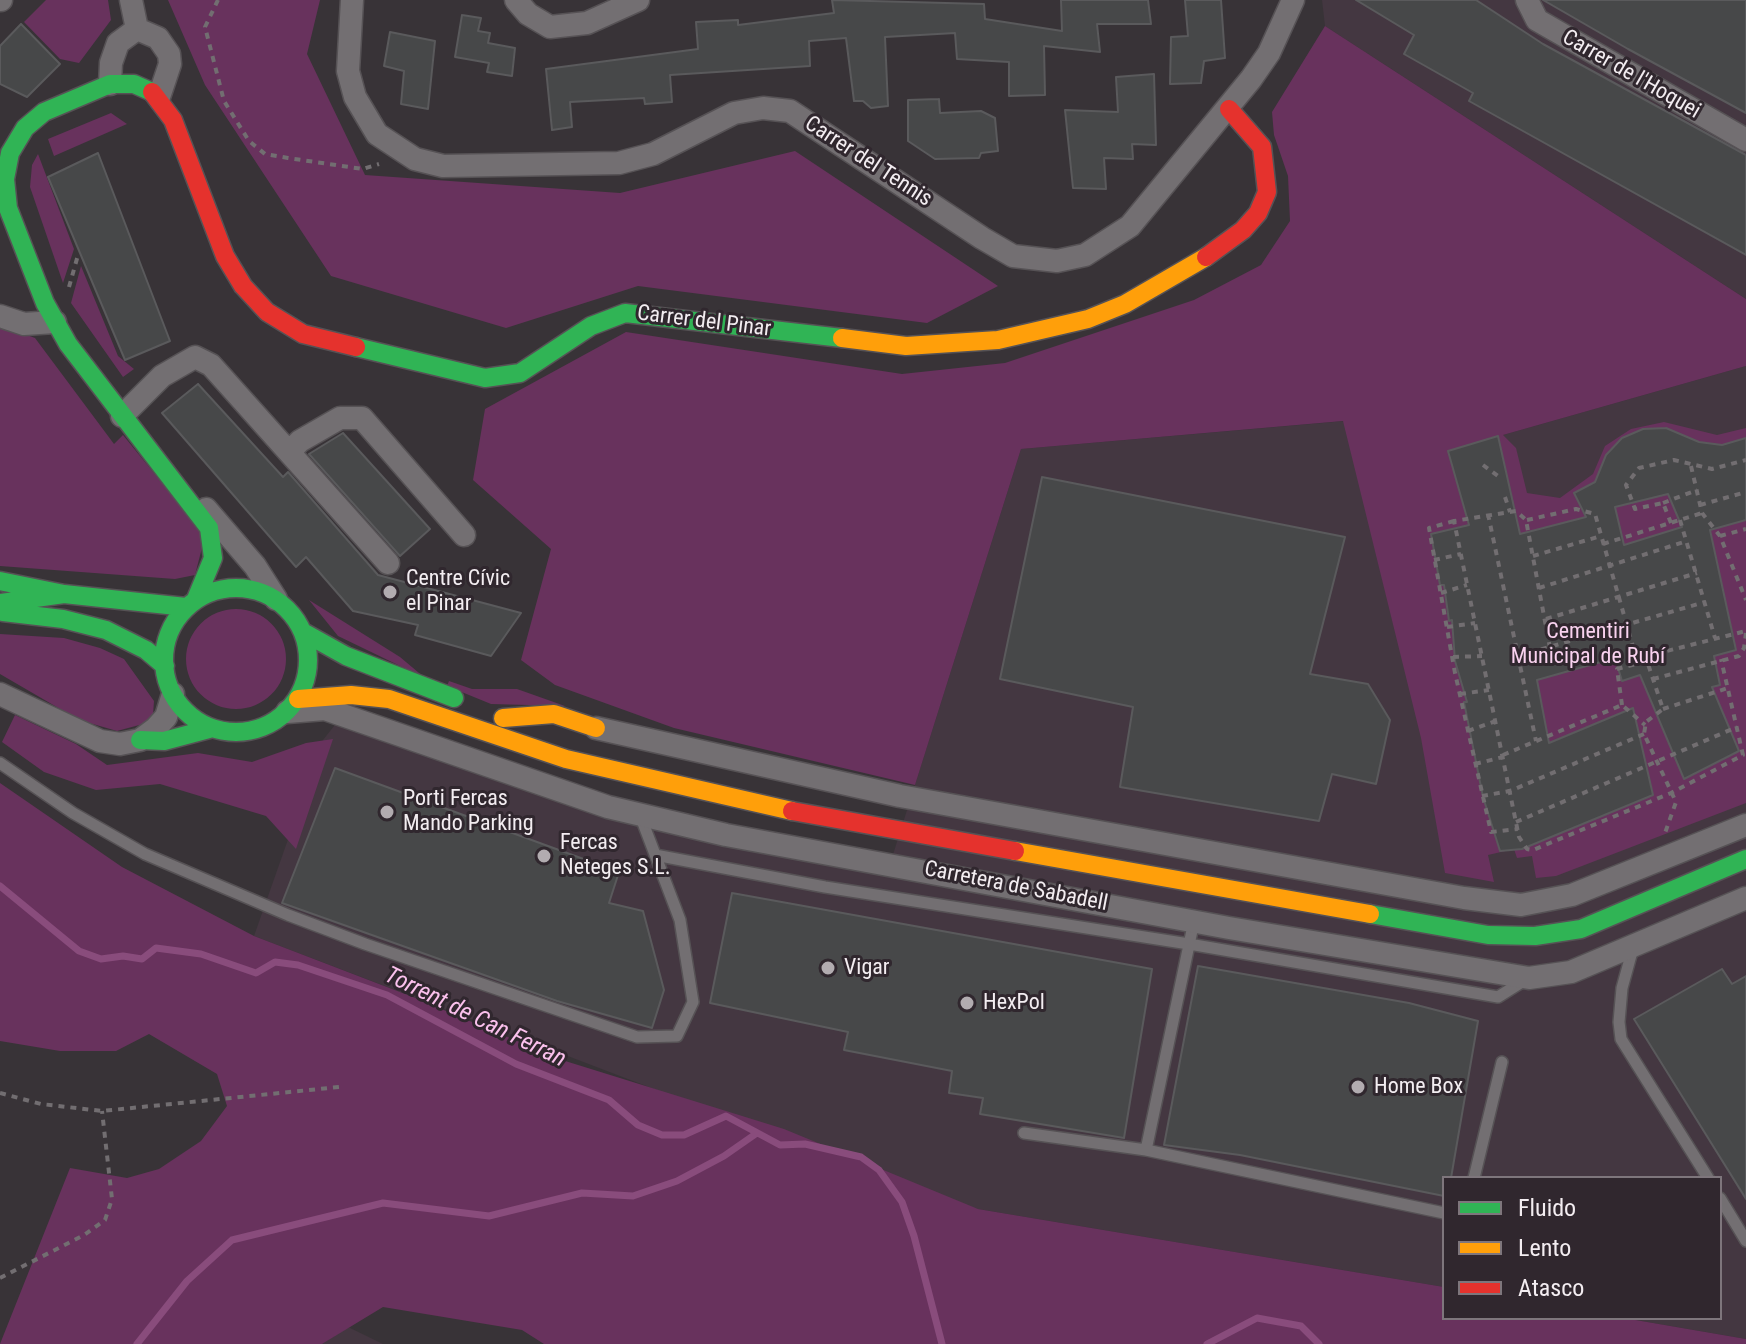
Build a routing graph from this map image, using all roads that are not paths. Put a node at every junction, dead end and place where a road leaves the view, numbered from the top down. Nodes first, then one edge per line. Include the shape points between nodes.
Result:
1 (131, 0) edge
2 (352, 0) edge
3 (516, 0) edge
4 (638, 0) edge
5 (1527, 0) edge
6 (1291, 3) edge
7 (137, 29) junction
8 (110, 84) junction
9 (159, 97) junction
10 (1229, 109) junction
11 (1746, 140) edge
12 (0, 316) edge
13 (55, 322) junction
14 (122, 416) junction
15 (290, 451) junction
16 (178, 484) junction
17 (464, 535) dead end
18 (388, 563) dead end
19 (0, 581) edge
20 (64, 594) junction
21 (276, 599) junction
22 (0, 603) edge
23 (191, 603) junction
24 (0, 612) edge
25 (303, 632) junction
26 (165, 666) junction
27 (0, 694) edge
28 (173, 694) junction
29 (292, 705) junction
30 (488, 712) junction
31 (596, 728) joint
32 (209, 729) junction
33 (140, 740) junction
34 (0, 763) edge
35 (611, 767) junction
36 (640, 815) junction
37 (1746, 825) edge
38 (655, 855) junction
39 (1746, 859) edge
40 (1746, 898) edge
41 (1194, 921) junction
42 (1189, 944) junction
43 (1633, 948) junction
44 (1529, 978) junction
45 (1502, 1062) dead end
46 (1024, 1133) dead end
47 (1146, 1150) junction
48 (1474, 1176) edge
49 (1707, 1176) edge
50 (1722, 1201) edge
51 (1442, 1213) edge
52 (1746, 1241) edge

1 - 7 street
2 - 10 street, Carrer del Tennis via 348,71 355,97 377,134 415,159 443,166 619,163 653,154 734,113 790,111 1013,256 1057,261 1085,255 1130,226
3 - 4 street via 550,27 587,23
5 - 11 street, Carrer de l'Hoquei via 1537,20
6 - 10 street, Carrer del Tennis via 1269,53
7 - 8 street via 118,43
7 - 9 street via 158,38 169,54
8 - 9 main road via 134,84
8 - 13 main road via 33,120 16,140 6,166 8,208
9 - 10 main road, Carrer del Pinar via 173,120 225,256 267,312 303,334 485,378 520,373 591,326 625,313 906,346 998,340 1088,319 1193,266 1258,213 1267,192 1262,147
12 - 13 street via 24,324
13 - 14 main road
14 - 15 street via 162,376 195,357 211,365
14 - 16 main road
15 - 17 street via 340,418 362,418
15 - 18 street
16 - 21 street via 255,566
16 - 23 main road via 209,528 213,544 213,558
19 - 20 main road
20 - 22 main road
20 - 23 main road
21 - 23 main road via 236,587
21 - 25 main road
23 - 26 main road via 171,629
24 - 26 main road via 106,630
25 - 29 main road via 309,666
25 - 30 main road via 346,656
26 - 28 main road
27 - 33 street via 100,741
28 - 32 main road
28 - 33 street via 166,717
29 - 32 main road via 257,729
29 - 35 main road via 351,695 389,699 566,759
29 - 36 street, Carretera de Sabadell via 325,709
30 - 31 main road via 554,714
30 - 35 main road
31 - 37 street via 900,796 1521,905 1572,895
32 - 33 main road via 164,741
34 - 38 lane via 145,854 288,915 637,1037 677,1036 693,1002 680,920
35 - 39 main road via 765,807 1349,913 1514,937 1559,934 1602,923
36 - 38 lane
36 - 41 street, Carretera de Sabadell
38 - 42 lane
40 - 43 street, Carretera de Sabadell
41 - 42 lane
41 - 44 street, Carretera de Sabadell
42 - 44 lane via 1498,997
42 - 47 lane
43 - 44 street, Carretera de Sabadell via 1571,972
43 - 49 lane via 1622,988 1621,1039
45 - 48 lane
46 - 47 lane
47 - 51 lane
50 - 52 lane

